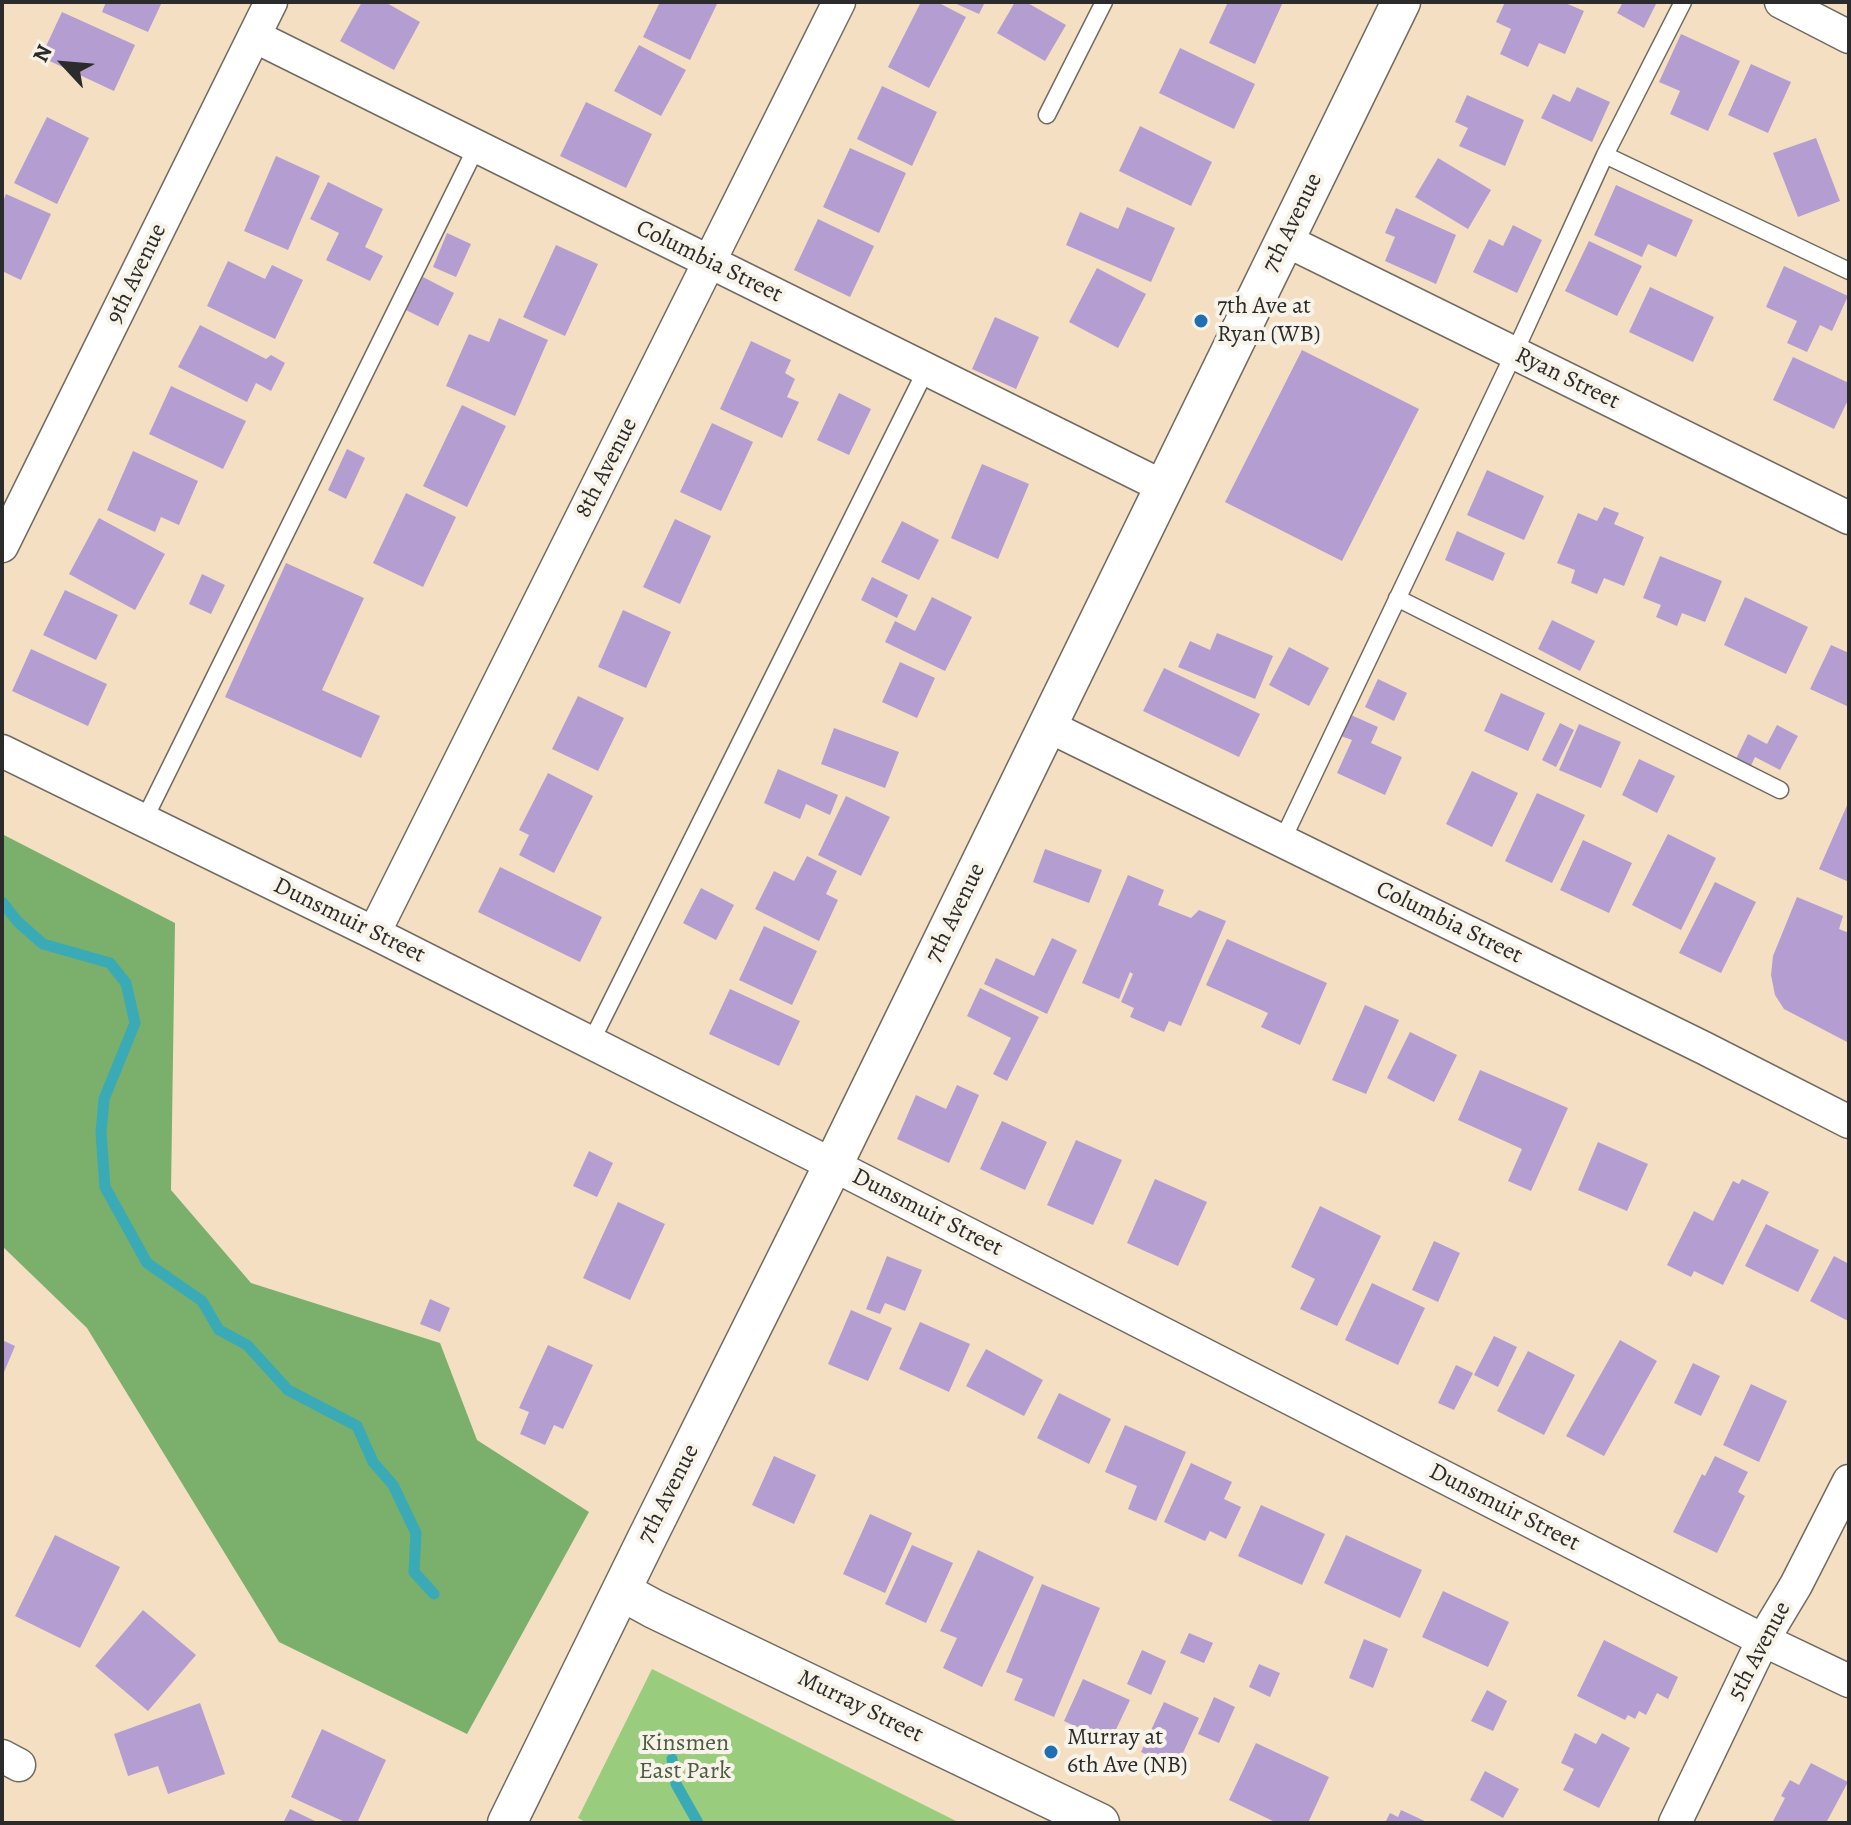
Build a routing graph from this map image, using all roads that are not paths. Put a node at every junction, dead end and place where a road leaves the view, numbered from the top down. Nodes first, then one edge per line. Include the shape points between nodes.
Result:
1 (271, 2) edge
2 (839, 2) edge
3 (1104, 2) edge
4 (1401, 2) edge
5 (1683, 2) edge
6 (1781, 2) edge
7 (254, 36) junction
8 (1849, 37) edge
9 (1047, 115) dead end
10 (477, 146) junction
11 (1605, 155) junction
12 (1285, 240) junction
13 (710, 263) junction
14 (1849, 271) edge
15 (1514, 353) junction
16 (926, 370) junction
17 (1164, 487) junction
18 (1849, 518) edge
19 (2, 546) edge
20 (1397, 598) junction
21 (1048, 726) junction
22 (2, 751) edge
23 (1780, 790) dead end
24 (144, 820) junction
25 (1282, 841) junction
26 (374, 933) junction
27 (591, 1042) junction
28 (1849, 1122) edge
29 (833, 1165) junction
30 (1849, 1481) edge
31 (621, 1591) junction
32 (1763, 1640) junction
33 (1849, 1681) edge
34 (507, 1823) edge
35 (1100, 1823) edge
36 (1675, 1823) edge

1 - 7 street, 9th Avenue
2 - 13 street, 8th Avenue
3 - 9 lane
4 - 12 street, 7th Avenue
5 - 11 lane
6 - 8 street
7 - 10 street, Columbia Street
7 - 19 street, 9th Avenue
10 - 13 street, Columbia Street
10 - 24 lane
11 - 14 lane
11 - 15 lane
12 - 15 street, Ryan Street
12 - 17 street, 7th Avenue
13 - 16 street, Columbia Street
13 - 26 street, 8th Avenue
15 - 18 street, Ryan Street
15 - 20 lane
16 - 17 street, Columbia Street
16 - 27 lane
17 - 21 street, 7th Avenue
20 - 23 lane
20 - 25 lane
21 - 25 street, Columbia Street
21 - 29 street, 7th Avenue
22 - 24 street, Dunsmuir Street
24 - 26 street, Dunsmuir Street
25 - 28 street, Columbia Street
26 - 27 street, Dunsmuir Street
27 - 29 street, Dunsmuir Street
29 - 31 street, 7th Avenue
29 - 32 street, Dunsmuir Street
30 - 32 street, 5th Avenue
31 - 34 street, 7th Avenue
31 - 35 street, Murray Street
32 - 33 street, Dunsmuir Street
32 - 36 street, 5th Avenue

